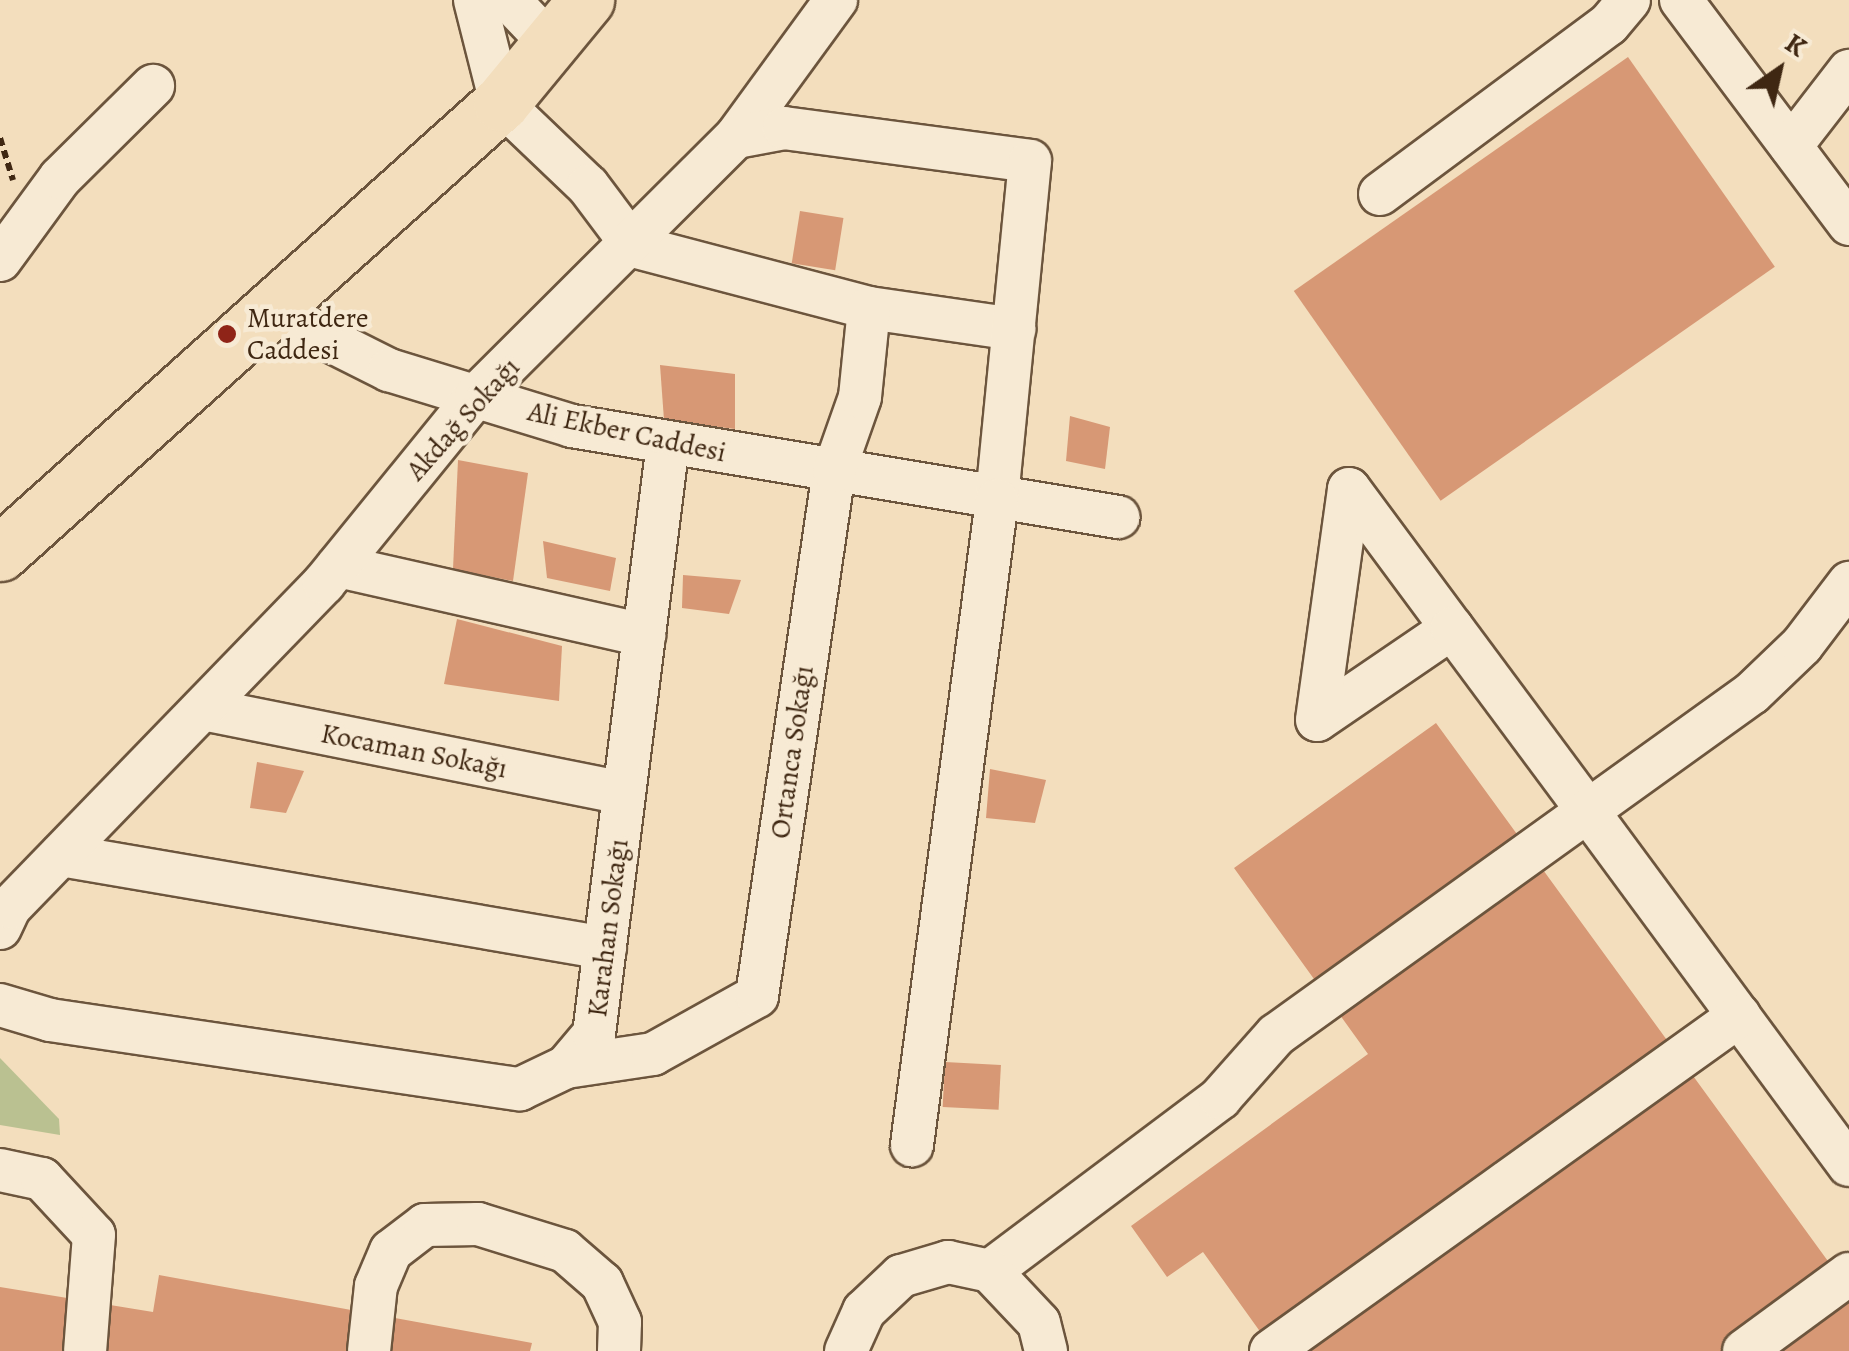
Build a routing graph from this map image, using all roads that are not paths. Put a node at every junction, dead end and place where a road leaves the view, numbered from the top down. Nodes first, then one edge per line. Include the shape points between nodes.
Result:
1 (475, 0) edge
2 (509, 0) edge
3 (586, 0) edge
4 (836, 0) edge
5 (1629, 0) edge
6 (1681, 0) edge
7 (550, 43) junction
8 (1849, 71) edge
9 (153, 86) dead end
10 (501, 103) junction
11 (736, 137) junction
12 (1791, 146) junction
13 (1380, 194) dead end
14 (1849, 224) edge
15 (633, 246) junction
16 (0, 260) edge
17 (869, 308) junction
18 (273, 312) junction
19 (1014, 329) junction
20 (476, 396) junction
21 (668, 443) junction
22 (834, 471) junction
23 (997, 500) junction
24 (1118, 516) dead end
25 (0, 553) edge
26 (338, 566) junction
27 (1849, 583) edge
28 (1452, 628) junction
29 (644, 636) junction
30 (203, 709) junction
31 (624, 793) junction
32 (1590, 814) junction
33 (60, 856) junction
34 (0, 928) edge
35 (605, 948) junction
36 (0, 1005) edge
37 (1739, 1016) junction
38 (566, 1067) junction
39 (912, 1145) dead end
40 (1849, 1165) edge
41 (0, 1170) edge
42 (990, 1271) junction
43 (1849, 1274) edge
44 (85, 1351) edge
45 (369, 1351) edge
46 (619, 1351) edge
47 (846, 1351) edge
48 (1046, 1351) edge
49 (1271, 1351) edge
50 (1744, 1351) edge

1 - 10 street
2 - 7 street
3 - 7 main road
4 - 11 street, Akdağ Sokağı
5 - 13 street via 1609,24
6 - 12 street
7 - 10 main road
8 - 12 street
9 - 16 street via 60,178
10 - 15 street via 588,186
10 - 18 main road
11 - 15 street, Akdağ Sokağı
11 - 19 street via 784,128 1030,162
12 - 14 street
15 - 17 street
15 - 20 street, Akdağ Sokağı
17 - 19 street
17 - 22 street, Ortanca Sokağı via 860,397
18 - 20 street, Ali Ekber Caddesi via 388,370
18 - 25 main road
19 - 23 street
20 - 21 street, Ali Ekber Caddesi via 572,426
20 - 26 street, Akdağ Sokağı
21 - 22 street, Ali Ekber Caddesi
21 - 29 street, Karahan Sokağı
22 - 23 street, Ali Ekber Caddesi
22 - 38 street, Ortanca Sokağı via 757,996 653,1054
23 - 24 street, Ali Ekber Caddesi
23 - 39 street
26 - 29 street
26 - 30 street, Akdağ Sokağı
27 - 32 street via 1802,645 1752,692
28 - 28 street via 1394,551 1349,489 1317,720
28 - 32 street
29 - 31 street, Karahan Sokağı
30 - 31 street, Kocaman Sokağı
30 - 33 street, Akdağ Sokağı
31 - 35 street, Karahan Sokağı
32 - 37 street
32 - 42 street via 1276,1035 1220,1098
33 - 34 street, Akdağ Sokağı via 10,907
33 - 35 street
35 - 38 street, Karahan Sokağı via 594,1034
36 - 38 street, Karahan Sokağı via 50,1020 520,1089
37 - 40 street
37 - 49 street
41 - 44 street via 42,1178 94,1235
42 - 47 street via 948,1262 901,1276 864,1311
42 - 48 street via 1039,1323
43 - 50 street
45 - 46 street via 376,1286 391,1252 425,1225 478,1224 566,1251 602,1283 620,1322

